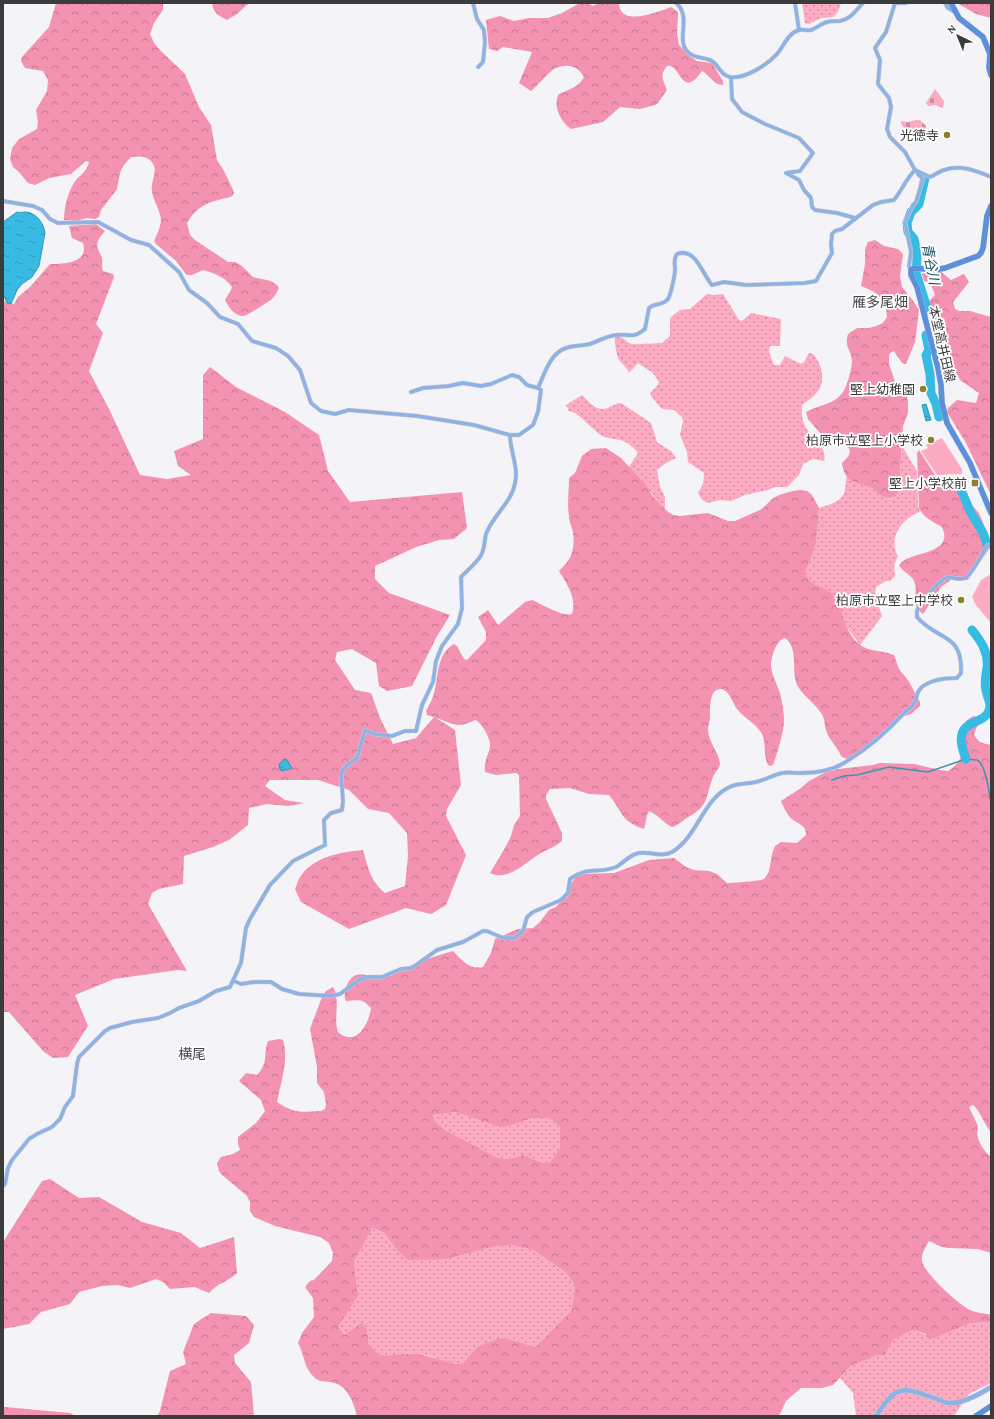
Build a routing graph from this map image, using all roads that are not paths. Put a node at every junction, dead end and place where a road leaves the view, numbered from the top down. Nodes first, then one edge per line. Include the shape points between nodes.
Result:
1 (473, 3) edge
2 (676, 3) edge
3 (795, 3) edge
4 (863, 3) edge
5 (895, 3) edge
6 (906, 3) edge
7 (945, 3) edge
8 (951, 3) edge
9 (956, 12) junction
10 (799, 30) junction
11 (478, 67) dead end
12 (991, 74) edge
13 (732, 78) junction
14 (916, 170) junction
15 (991, 177) edge
16 (3, 201) edge
17 (991, 206) edge
18 (855, 218) junction
19 (915, 268) junction
20 (538, 388) junction
21 (411, 392) dead end
22 (510, 435) junction
23 (991, 513) edge
24 (991, 547) edge
25 (234, 981) junction
26 (3, 1186) edge
27 (991, 1387) edge
28 (991, 1406) edge
29 (876, 1416) edge
30 (976, 1416) edge

1 - 11 street via 477,20 484,30 485,42 483,62
2 - 13 street via 684,14 684,47 696,57 710,60 724,75
3 - 10 street
4 - 10 street via 845,20 827,22 810,30
5 - 6 street
5 - 14 street via 886,32 875,48 880,60 878,84 889,98 891,107 887,129 890,137 905,152
7 - 9 street
8 - 9 main road
9 - 12 main road via 959,18 982,37 990,54 988,68
10 - 13 street via 790,35 777,54 766,64 739,78
13 - 18 street via 732,99 742,112 799,138 813,153 800,171 786,173 799,180 810,198 812,207 815,210
14 - 15 street via 930,177 945,169 961,168
14 - 18 street via 894,200 873,205
14 - 19 street via 923,179 916,202 905,222 911,252 909,266
16 - 22 street via 33,206 58,223 98,222 131,240 149,245 179,272 189,290 207,303 220,317 238,324 252,341 276,348 288,356 300,370 311,403 321,411 335,414 349,410 417,416 474,424
17 - 19 main road via 987,216 982,253 945,268
18 - 20 street via 832,234 832,253 816,281 746,285 724,282 712,285 696,259 685,253 677,254 669,297 665,302 648,308 645,329 637,335 612,336 580,346 563,348 549,364
19 - 23 main road, 本堂高井田線 via 911,275 917,287 938,368 947,423 970,463
20 - 21 street via 512,375 481,386 463,383
20 - 22 street via 539,407 534,425 519,435
22 - 25 street via 516,482 512,496 486,533 480,556 461,578 462,608 458,624 442,646 436,661 433,682 422,704 416,731 405,731 392,736 365,730 357,758 341,773 342,810 331,813 324,820 325,845 293,861 270,885 246,928 241,963
24 - 25 street via 988,545 972,572 965,578 944,580 917,611 917,617 921,622 955,645 961,659 961,673 957,678 940,679 923,686 917,692 914,704 897,722 880,738 843,764 829,770 782,773 731,787 712,802 686,840 672,852 665,855 635,854 614,868 576,874 570,879 568,893 561,900 526,917 523,931 515,938 504,938 483,931 463,942 437,950 412,968 401,969 382,977 367,977 340,994 331,996 299,994 282,989 271,982 241,984
25 - 26 street via 230,987 164,1016 132,1022 105,1031 79,1057 73,1096 60,1119 26,1143 12,1160
27 - 29 street via 968,1398 948,1403 900,1390 894,1393
28 - 30 main road

